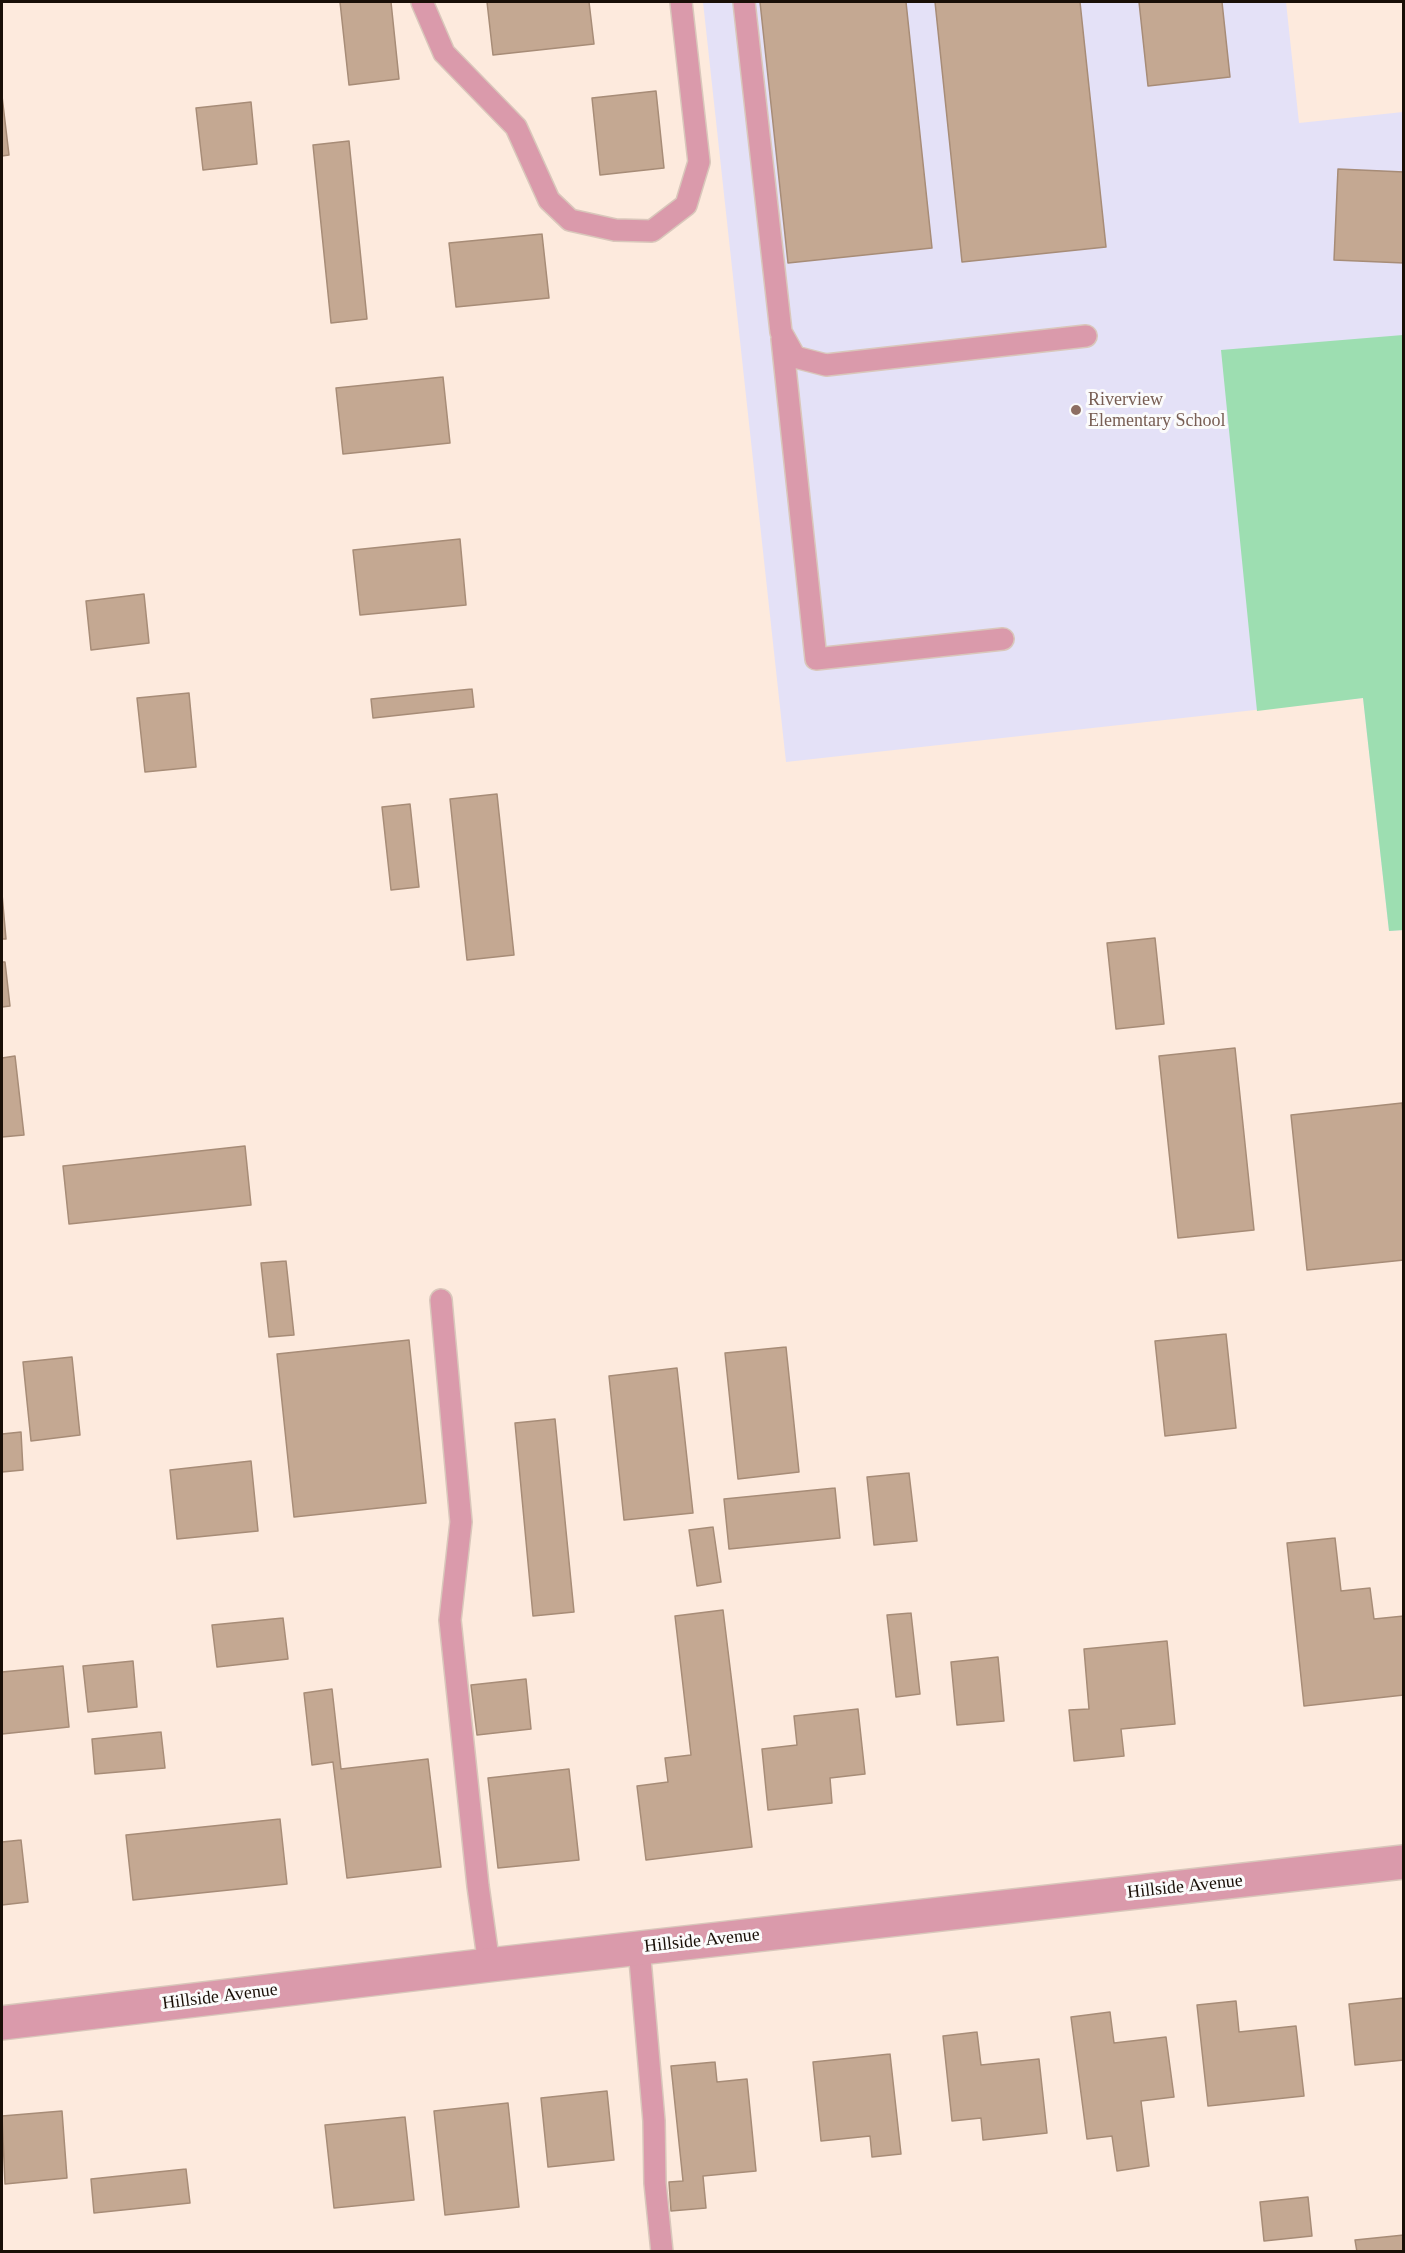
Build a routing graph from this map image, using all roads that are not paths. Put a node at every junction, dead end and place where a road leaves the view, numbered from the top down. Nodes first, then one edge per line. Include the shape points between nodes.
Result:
1 (422, 2) edge
2 (681, 2) edge
3 (744, 2) edge
4 (781, 332) junction
5 (1086, 336) dead end
6 (1003, 639) dead end
7 (441, 1300) dead end
8 (1404, 1863) edge
9 (639, 1948) junction
10 (489, 1965) junction
11 (2, 2023) edge
12 (662, 2252) edge

1 - 2 lane via 444,52 516,127 549,200 570,220 615,230 652,231 686,205 699,162
3 - 4 lane
4 - 5 lane via 795,357 826,365
4 - 6 lane via 816,659
7 - 10 lane via 461,1522 450,1620
8 - 9 street, Hillside Avenue
9 - 10 street, Hillside Avenue
9 - 12 lane
10 - 11 street, Hillside Avenue

